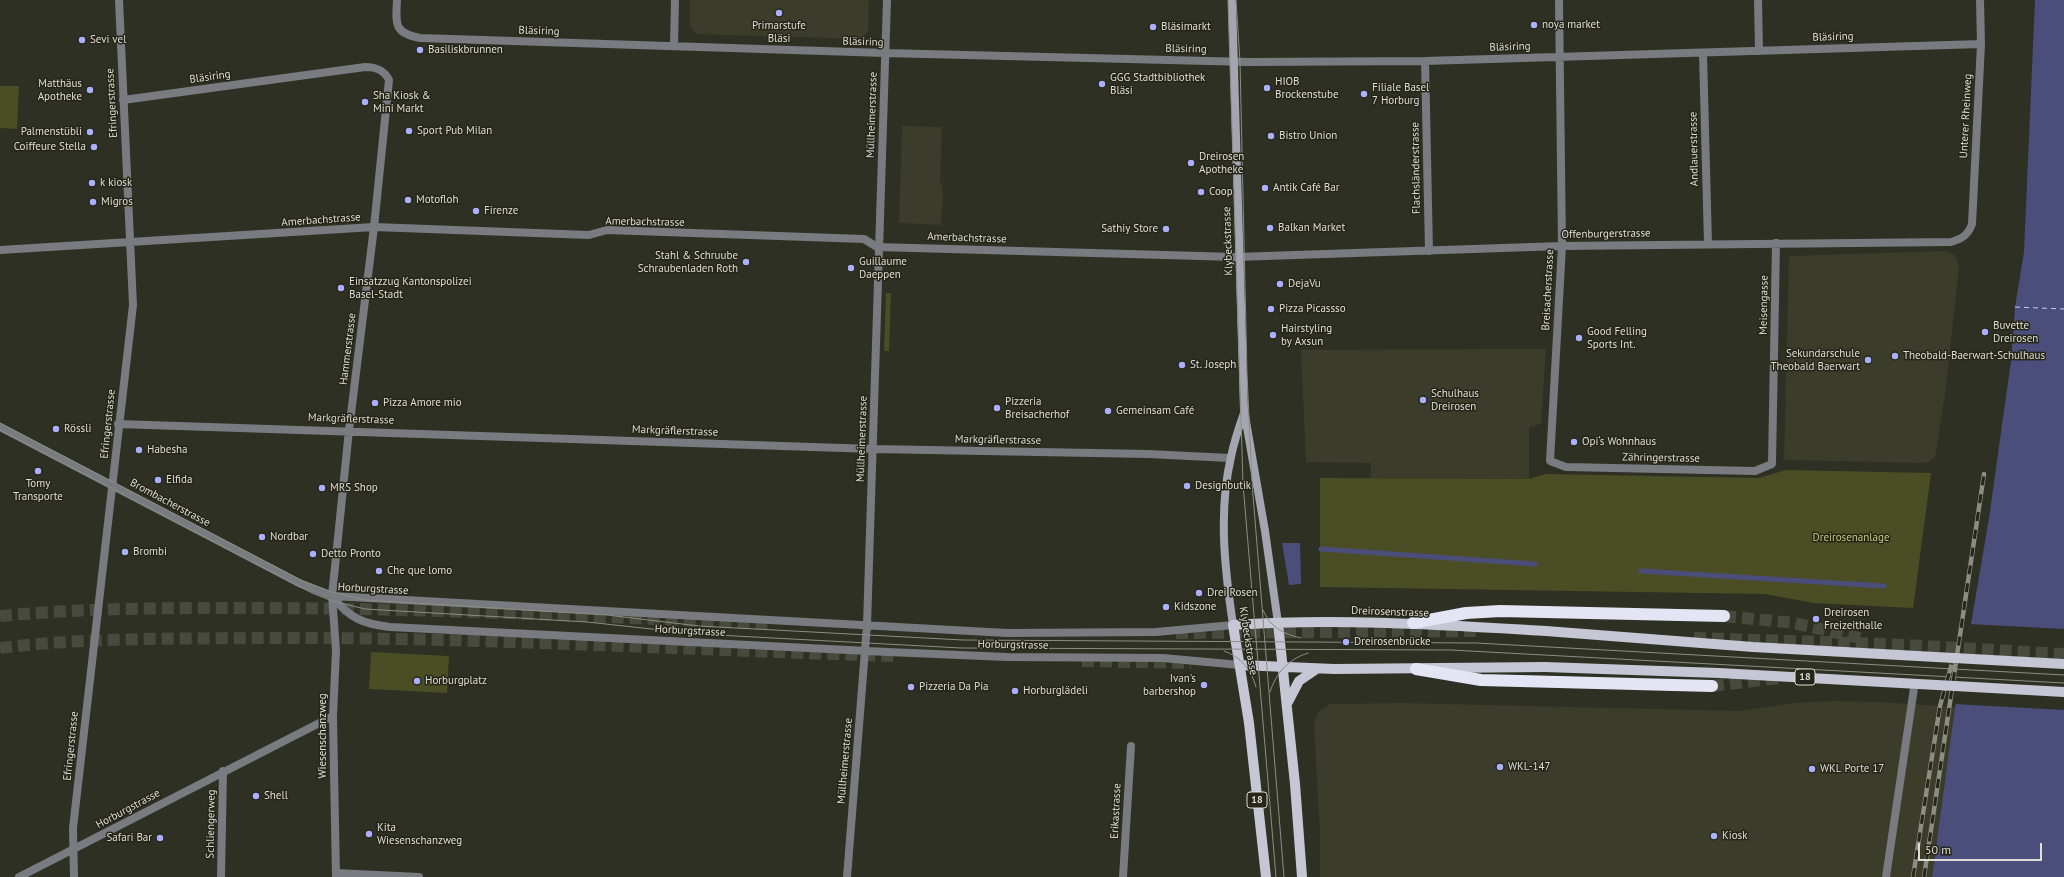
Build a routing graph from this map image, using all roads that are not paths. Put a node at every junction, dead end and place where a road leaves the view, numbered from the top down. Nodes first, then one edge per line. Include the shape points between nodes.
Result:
1 (119, 0) edge
2 (397, 0) edge
3 (675, 0) edge
4 (887, 0) edge
5 (1232, 0) edge
6 (1560, 0) edge
7 (1758, 0) edge
8 (1980, 0) edge
9 (1981, 44) junction
10 (674, 46) junction
11 (1759, 51) junction
12 (885, 53) junction
13 (1703, 53) junction
14 (1561, 57) junction
15 (1425, 61) junction
16 (1234, 62) junction
17 (372, 67) joint
18 (123, 100) junction
19 (374, 227) junction
20 (1968, 233) joint
21 (1776, 243) junction
22 (130, 244) junction
23 (1708, 244) junction
24 (1562, 246) junction
25 (878, 247) junction
26 (0, 250) edge
27 (1429, 250) junction
28 (1241, 257) junction
29 (1244, 410) junction
30 (118, 424) junction
31 (0, 426) edge
32 (349, 430) junction
33 (873, 449) junction
34 (1230, 458) junction
35 (1550, 461) joint
36 (1772, 464) joint
37 (112, 485) junction
38 (332, 596) junction
39 (1724, 616) tunnel mouth
40 (1278, 623) junction
41 (1414, 623) junction
42 (867, 625) junction
43 (1233, 626) junction
44 (865, 651) junction
45 (2064, 664) edge
46 (1240, 665) junction
47 (1283, 668) junction
48 (1317, 669) junction
49 (1416, 669) junction
50 (1712, 686) tunnel mouth
51 (1914, 688) dead end
52 (2064, 692) edge
53 (1287, 704) junction
54 (333, 716) junction
55 (1131, 746) dead end
56 (223, 771) junction
57 (75, 850) junction
58 (336, 875) edge
59 (19, 877) edge
60 (74, 877) edge
61 (221, 877) edge
62 (419, 877) edge
63 (847, 877) edge
64 (1123, 877) edge
65 (1266, 877) edge
66 (1302, 877) edge
67 (1886, 877) edge

1 - 18 street, Efringerstrasse
2 - 10 street, Bläsiring via 396,24 404,33 420,38
3 - 10 street
4 - 12 street, Müllheimerstrasse
5 - 16 street, Klybeckstrasse
6 - 14 street, Breisacherstrasse
7 - 11 street
8 - 9 street, Unterer Rheinweg
9 - 11 street, Bläsiring
9 - 20 street, Unterer Rheinweg via 1972,224
10 - 12 street, Bläsiring
11 - 13 street, Bläsiring
12 - 16 street, Bläsiring
12 - 25 street, Müllheimerstrasse
13 - 14 street, Bläsiring
13 - 23 street, Andlauerstrasse
14 - 15 street, Bläsiring
14 - 24 street, Breisacherstrasse
15 - 16 street, Bläsiring
15 - 27 street, Flachsländerstrasse
16 - 28 street, Klybeckstrasse
17 - 18 street, Bläsiring
17 - 19 street, Hammerstrasse via 386,73 389,80
18 - 22 street, Efringerstrasse
19 - 22 street, Amerbachstrasse
19 - 25 street, Amerbachstrasse via 589,235 607,230 864,239
19 - 32 street, Hammerstrasse
20 - 21 street, Offenburgerstrasse via 1951,242
21 - 23 street, Offenburgerstrasse
21 - 36 street, Meisengasse
22 - 26 street, Amerbachstrasse
22 - 30 street, Efringerstrasse via 133,305
23 - 24 street, Offenburgerstrasse
24 - 27 street, Offenburgerstrasse
24 - 35 street, Breisacherstrasse
25 - 28 street, Amerbachstrasse
25 - 33 street, Müllheimerstrasse
27 - 28 street, Offenburgerstrasse
28 - 29 street, Klybeckstrasse
29 - 34 street, Klybeckstrasse
29 - 40 street, Klybeckstrasse
30 - 32 street, Markgräflerstrasse
30 - 37 street, Efringerstrasse
31 - 37 street, Brombacherstrasse
32 - 33 street, Markgräflerstrasse
32 - 38 street, Hammerstrasse
33 - 34 street, Markgräflerstrasse
33 - 42 street, Müllheimerstrasse
34 - 43 street, Klybeckstrasse via 1224,537
35 - 36 street, Zähringerstrasse via 1566,467 1755,471
37 - 38 street, Brombacherstrasse via 299,583
37 - 57 street, Efringerstrasse via 73,828
38 - 42 street, Horburgstrasse
38 - 44 street, Horburgstrasse via 340,607 355,619 390,627
38 - 54 street, Wiesenschanzweg via 336,650
39 - 41 highway via 1500,611 1466,613
40 - 41 main road, Dreirosenstrasse
40 - 43 main road, Dreirosenstrasse
40 - 47 main road, Klybeckstrasse
41 - 45 main road, Dreirosenstrasse, bridge via 1753,647
42 - 43 street, Horburgstrasse via 1007,632 1156,632
42 - 44 street, Müllheimerstrasse
43 - 46 main road, Klybeckstrasse / 18
44 - 46 street, Horburgstrasse via 1007,657 1163,658
44 - 63 street, Müllheimerstrasse
46 - 47 main road, 18
46 - 65 main road, Klybeckstrasse / 18
47 - 48 main road, 18
47 - 53 main road, Klybeckstrasse
48 - 49 main road, 18
48 - 53 main road via 1299,681
49 - 50 highway via 1481,680
49 - 52 main road, 18, bridge via 1480,666 1719,673
51 - 67 street
53 - 66 main road, Klybeckstrasse
54 - 56 street, Horburgstrasse
54 - 58 street, Wiesenschanzweg
55 - 64 street, Erikastrasse
56 - 57 street, Horburgstrasse
56 - 61 street, Schliengerweg
57 - 59 street, Horburgstrasse
57 - 60 street, Efringerstrasse
58 - 62 street

